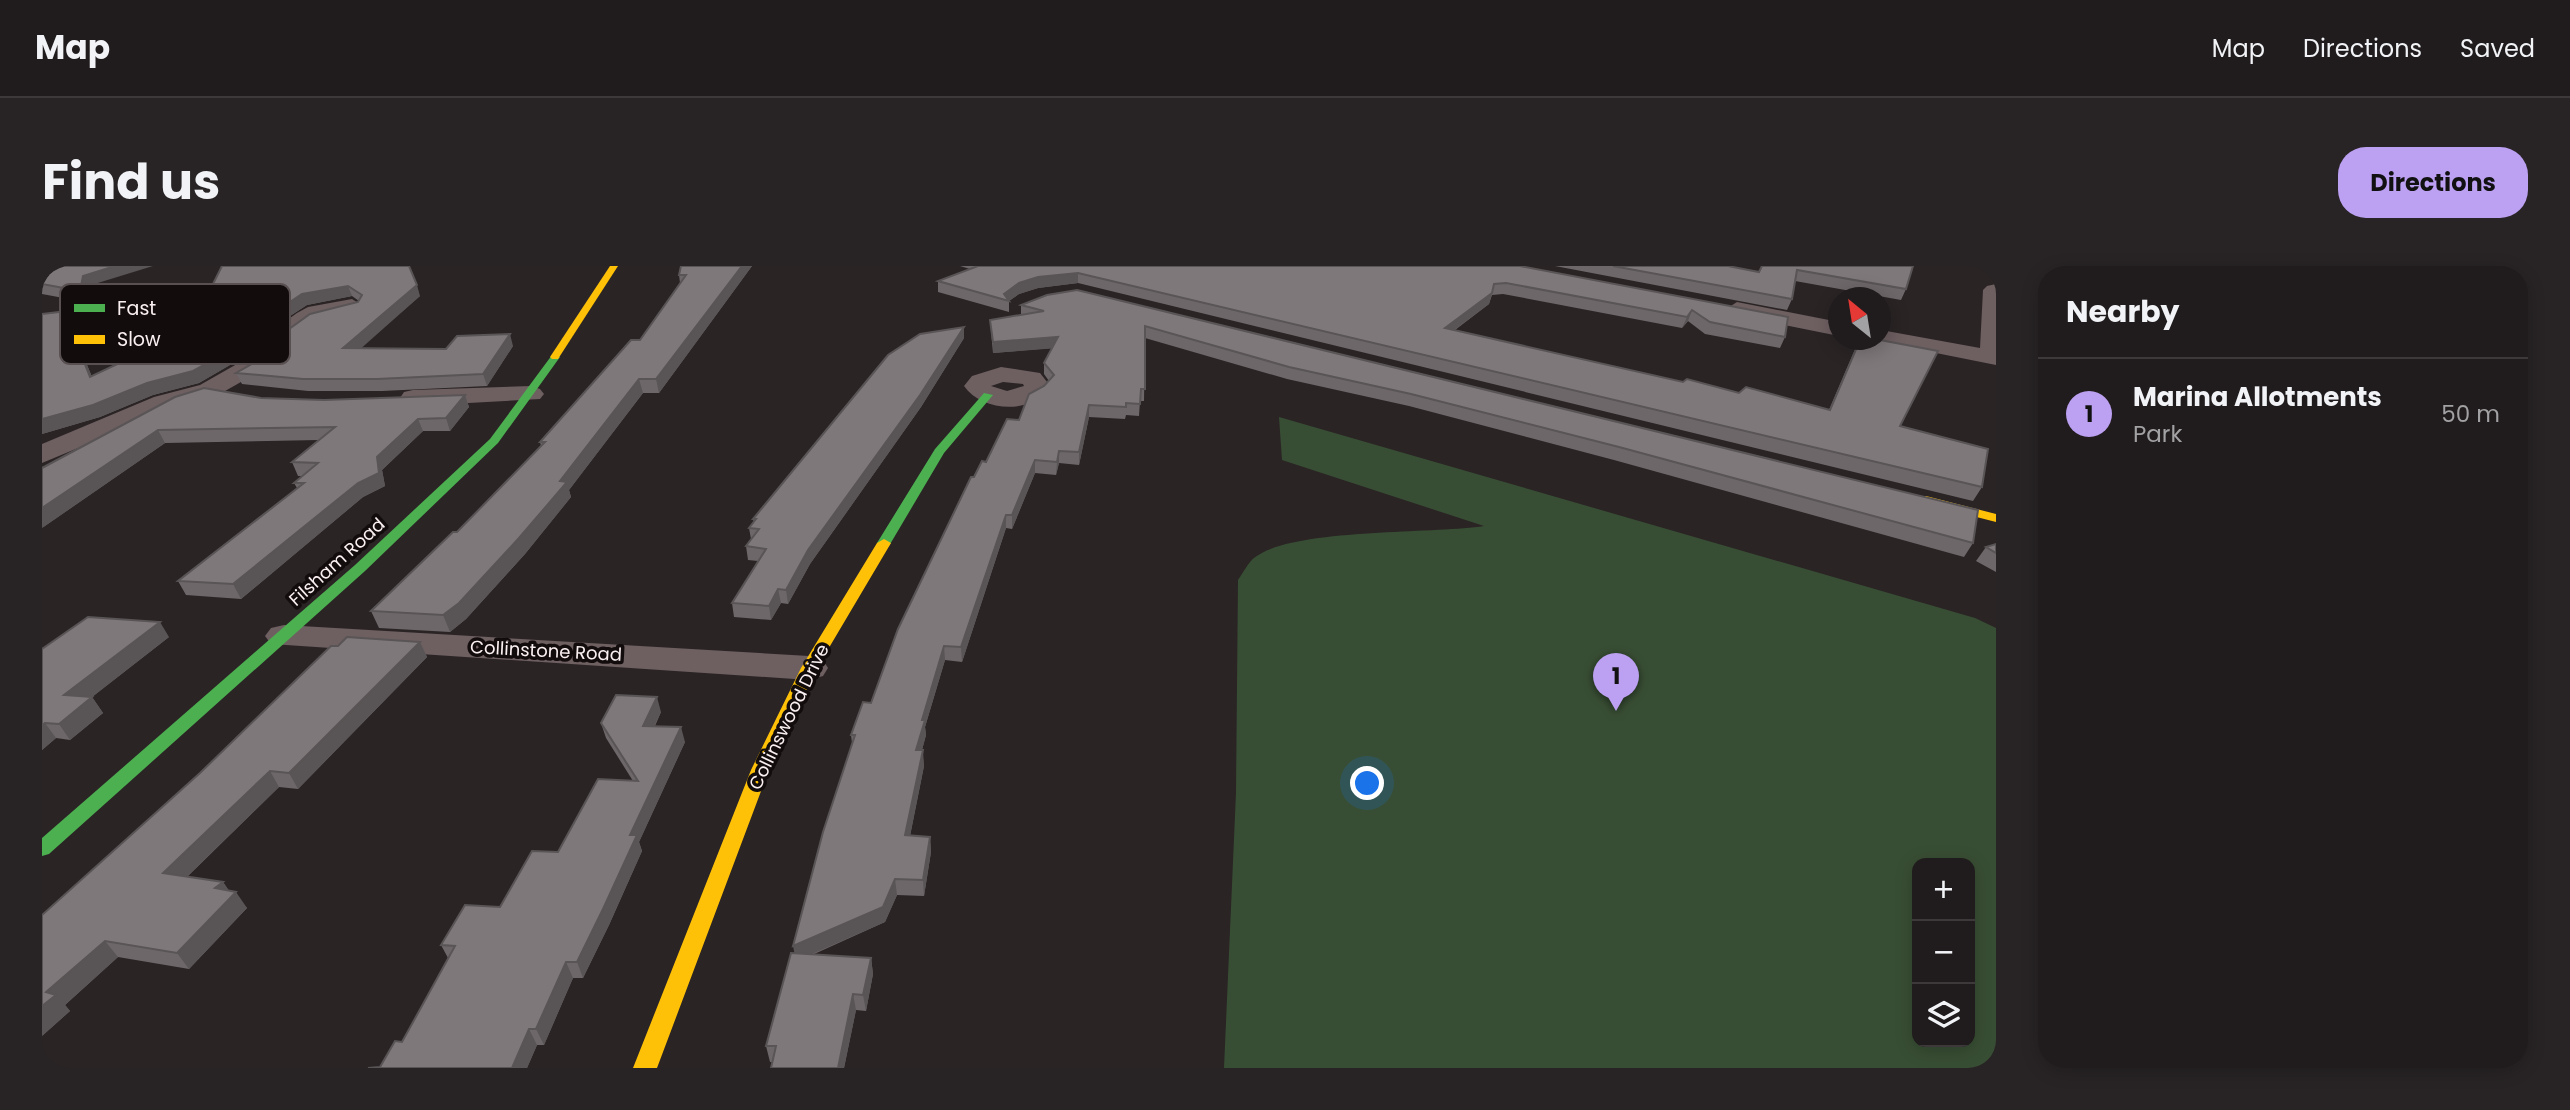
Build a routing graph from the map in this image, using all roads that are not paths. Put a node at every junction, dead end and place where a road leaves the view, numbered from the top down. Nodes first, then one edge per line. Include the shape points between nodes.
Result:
1 (614, 266) edge
2 (1994, 290) edge
3 (1713, 305) edge
4 (352, 306) edge
5 (290, 326) edge
6 (1828, 327) edge
7 (1891, 339) edge
8 (1994, 358) edge
9 (254, 364) edge
10 (209, 390) junction
11 (531, 394) junction
12 (988, 395) dead end
13 (244, 396) edge
14 (383, 400) edge
15 (42, 454) edge
16 (1905, 495) edge
17 (1996, 518) edge
18 (284, 636) junction
19 (809, 668) junction
20 (42, 849) edge
21 (645, 1068) edge

1 - 11 street, Filsham Road
2 - 8 street
3 - 6 street
4 - 5 street via 307,310
7 - 8 street
9 - 10 street
10 - 13 street
10 - 15 street via 163,403
11 - 14 street
11 - 18 street, Filsham Road via 450,486
12 - 19 street, Collinswood Drive via 939,451
16 - 17 street
18 - 19 street, Collinstone Road
18 - 20 street, Filsham Road
19 - 21 street, Collinswood Drive via 760,770

